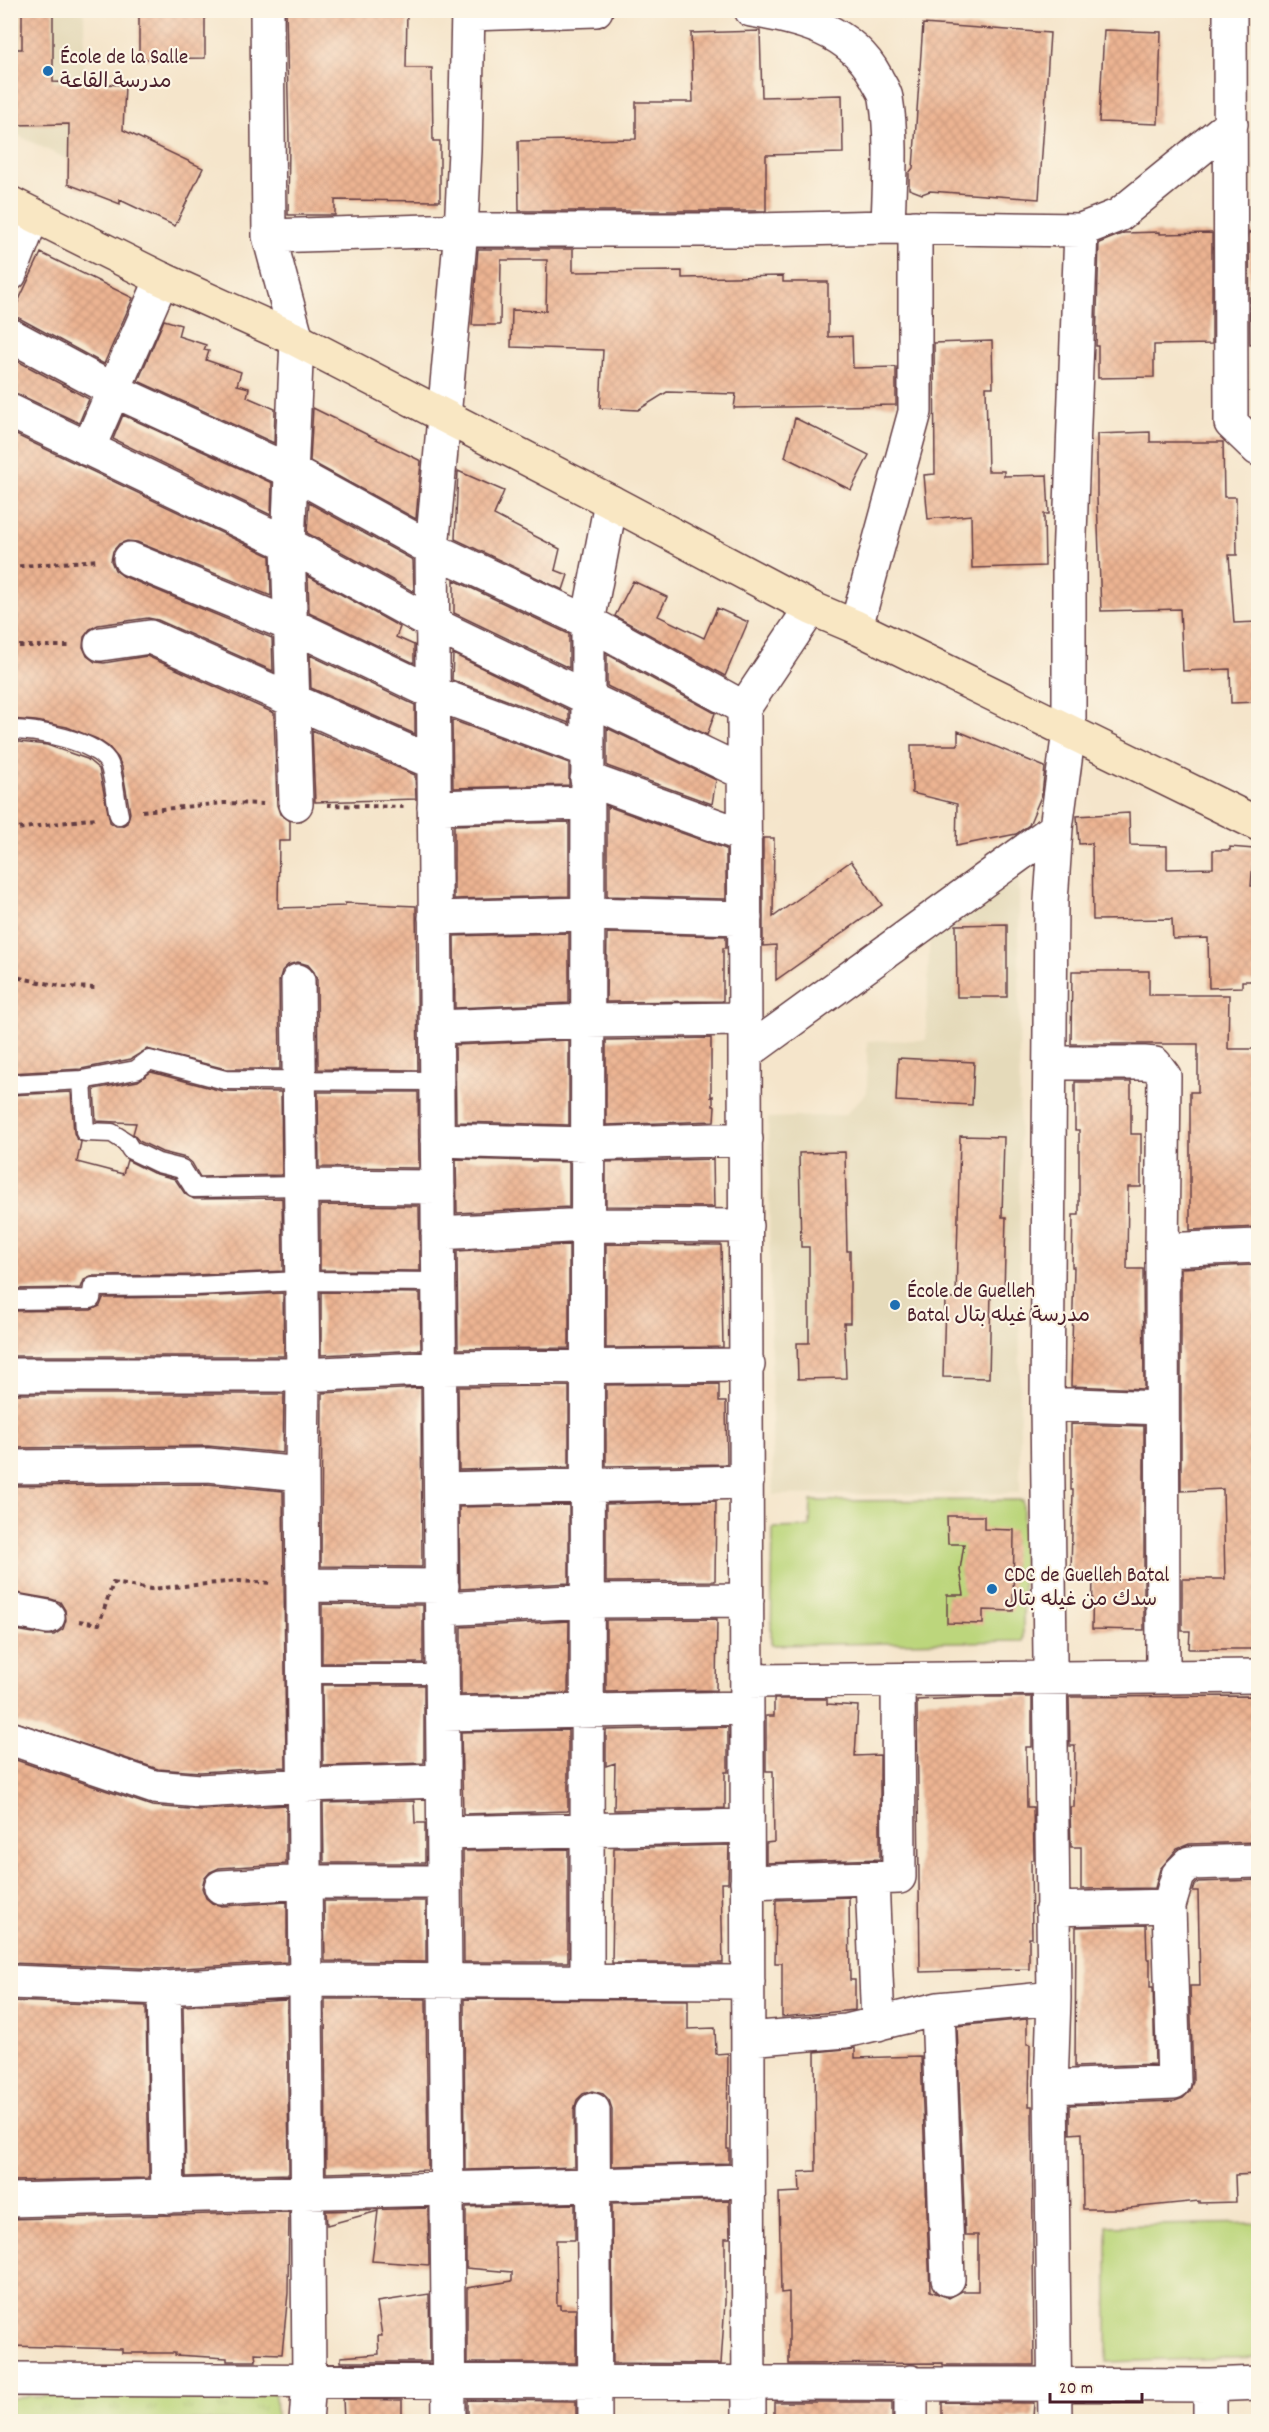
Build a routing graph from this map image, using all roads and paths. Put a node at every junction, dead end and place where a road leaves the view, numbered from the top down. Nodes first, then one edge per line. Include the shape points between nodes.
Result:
1 (267, 10) edge
2 (596, 10) edge
3 (751, 10) edge
4 (1230, 10) edge
5 (468, 12) edge
6 (793, 14) edge
7 (1231, 124) junction
8 (22, 209) edge
9 (902, 227) junction
10 (461, 230) junction
11 (1081, 230) junction
12 (269, 236) junction
13 (10, 274) edge
14 (162, 279) junction
15 (10, 335) edge
16 (297, 340) junction
17 (113, 390) junction
18 (10, 411) edge
19 (445, 416) junction
20 (88, 449) junction
21 (1258, 449) edge
22 (290, 471) junction
23 (611, 502) junction
24 (288, 544) junction
25 (432, 549) junction
26 (130, 559) joint
27 (10, 567) edge
28 (811, 608) junction
29 (588, 622) junction
30 (291, 624) junction
31 (433, 624) junction
32 (856, 627) junction
33 (101, 644) joint
34 (10, 646) edge
35 (434, 693) junction
36 (587, 697) junction
37 (292, 698) junction
38 (744, 708) junction
39 (10, 730) edge
40 (1069, 731) junction
41 (434, 763) junction
42 (744, 773) junction
43 (587, 778) junction
44 (296, 804) junction
45 (434, 807) junction
46 (119, 815) junction
47 (1258, 824) edge
48 (1056, 828) junction
49 (10, 830) edge
50 (745, 836) junction
51 (587, 914) junction
52 (435, 918) junction
53 (745, 918) junction
54 (10, 976) edge
55 (298, 981) dead end
56 (98, 987) dead end
57 (745, 1019) junction
58 (587, 1021) junction
59 (436, 1027) junction
60 (746, 1054) junction
61 (1050, 1063) junction
62 (82, 1080) junction
63 (299, 1080) junction
64 (437, 1081) junction
65 (10, 1084) edge
66 (746, 1139) junction
67 (437, 1140) junction
68 (587, 1144) junction
69 (300, 1186) junction
70 (438, 1187) junction
71 (587, 1225) junction
72 (746, 1226) junction
73 (438, 1233) junction
74 (1258, 1246) edge
75 (1161, 1250) junction
76 (300, 1281) junction
77 (439, 1282) junction
78 (10, 1300) edge
79 (589, 1365) junction
80 (748, 1365) junction
81 (441, 1368) junction
82 (10, 1375) edge
83 (303, 1375) junction
84 (1047, 1404) junction
85 (1161, 1408) junction
86 (10, 1467) edge
87 (302, 1474) junction
88 (747, 1482) junction
89 (587, 1487) junction
90 (441, 1489) junction
91 (303, 1585) junction
92 (442, 1597) junction
93 (747, 1600) junction
94 (587, 1601) junction
95 (10, 1610) edge
96 (48, 1617) joint
97 (304, 1674) junction
98 (442, 1674) junction
99 (1163, 1676) junction
100 (1258, 1676) edge
101 (1050, 1677) junction
102 (898, 1680) junction
103 (747, 1694) junction
104 (587, 1713) junction
105 (443, 1714) junction
106 (10, 1738) edge
107 (443, 1781) junction
108 (304, 1785) junction
109 (747, 1826) junction
110 (587, 1828) junction
111 (444, 1833) junction
112 (1258, 1861) edge
113 (872, 1879) junction
114 (305, 1882) junction
115 (444, 1882) junction
116 (747, 1882) junction
117 (221, 1887) dead end
118 (1169, 1906) junction
119 (1052, 1909) junction
120 (306, 1980) junction
121 (587, 1980) junction
122 (445, 1981) junction
123 (10, 1982) edge
124 (748, 1982) junction
125 (164, 1988) junction
126 (1054, 1998) junction
127 (938, 2009) junction
128 (878, 2024) junction
129 (748, 2038) junction
130 (1051, 2087) junction
131 (593, 2110) dead end
132 (748, 2181) junction
133 (594, 2185) junction
134 (447, 2189) junction
135 (307, 2192) junction
136 (168, 2197) junction
137 (10, 2200) edge
138 (948, 2279) dead end
139 (10, 2379) edge
140 (309, 2380) junction
141 (449, 2380) junction
142 (595, 2381) junction
143 (749, 2381) junction
144 (911, 2382) junction
145 (1054, 2382) junction
146 (1258, 2383) edge
147 (1210, 2385) junction
148 (306, 2421) edge
149 (449, 2421) edge
150 (595, 2421) edge
151 (749, 2421) edge
152 (912, 2421) edge
153 (1055, 2421) edge
154 (1210, 2421) edge

1 - 12 street
2 - 5 street
3 - 6 street
4 - 7 street
5 - 10 street
6 - 9 street via 838,36 867,61 886,96 890,161
7 - 11 street via 1119,214
7 - 21 street via 1231,423
8 - 13 street
8 - 14 street
9 - 10 street
9 - 11 street
9 - 32 street via 915,412
10 - 12 street
10 - 19 street
11 - 40 street via 1069,562
12 - 16 street
14 - 16 street
14 - 17 street
15 - 17 street
16 - 19 street
16 - 22 street
17 - 20 street
17 - 22 street
18 - 20 street
19 - 23 street
19 - 25 street
20 - 24 street
22 - 24 street
22 - 25 street
23 - 28 street
23 - 29 street
24 - 30 street
24 - 31 street
25 - 29 street
25 - 31 street
26 - 27 path
26 - 30 street
28 - 32 street
28 - 38 street
29 - 36 street
29 - 38 street
30 - 35 street
30 - 37 street
31 - 35 street
31 - 36 street
32 - 40 street
33 - 34 path
33 - 37 street via 150,637
35 - 41 street
35 - 43 street
36 - 42 street
36 - 43 street
37 - 41 street
37 - 44 street
38 - 42 street
39 - 46 lane via 25,729 92,748 108,763
40 - 47 street
40 - 48 street
41 - 45 street
42 - 50 street
43 - 45 street
43 - 50 street
43 - 51 street
44 - 45 path
44 - 46 path via 224,803
45 - 52 street
46 - 49 path
48 - 60 street
48 - 61 street via 1051,901
50 - 53 street
51 - 52 street
51 - 53 street
51 - 58 street
52 - 59 street
53 - 57 street
54 - 56 path via 65,987
55 - 63 street
57 - 58 street
57 - 60 street
58 - 59 street
58 - 68 street
59 - 64 street
60 - 66 street
61 - 75 street via 1155,1064 1164,1076
61 - 84 street
62 - 63 lane via 135,1070 149,1060 225,1080
62 - 65 lane
62 - 69 lane via 85,1132 112,1133 131,1150 158,1164 182,1169 194,1188
63 - 64 lane
63 - 69 street
64 - 67 street
66 - 68 street
66 - 72 street
67 - 68 street
67 - 70 street
68 - 71 street
69 - 70 street
69 - 76 street
70 - 73 street
71 - 72 street
71 - 73 street
71 - 79 street
72 - 80 street
73 - 77 street
74 - 75 street
75 - 85 street
76 - 77 lane
76 - 78 lane via 93,1287 91,1299
76 - 83 street
77 - 81 street
79 - 80 street
79 - 81 street
79 - 89 street
80 - 88 street
81 - 83 street
81 - 90 street
82 - 83 street
83 - 87 street
84 - 85 street
84 - 101 street
85 - 99 street
86 - 87 street via 208,1465
87 - 91 street
88 - 89 street
88 - 93 street
89 - 90 street
89 - 94 street
90 - 92 street
91 - 92 street
91 - 96 path via 239,1581 151,1589 113,1583 99,1624
91 - 97 street
92 - 94 street
92 - 98 street
93 - 94 street
93 - 103 street
94 - 104 street
95 - 96 street
97 - 98 lane
97 - 108 street
98 - 105 street
99 - 100 street
99 - 101 street
101 - 102 street
101 - 119 street
102 - 103 street
102 - 113 street via 899,1877
103 - 104 street
103 - 109 street
104 - 105 street
104 - 110 street
105 - 107 street
106 - 108 street via 154,1787 200,1791
107 - 108 street
107 - 111 street
108 - 114 street
109 - 110 street
109 - 116 street
110 - 111 street
110 - 121 street
111 - 115 street
112 - 118 street via 1190,1863 1178,1875
113 - 116 street
113 - 128 street
114 - 115 street
114 - 117 street
114 - 120 street
115 - 122 street
116 - 124 street
118 - 119 street
118 - 130 street via 1173,2082
119 - 126 street
120 - 122 street
120 - 125 street
120 - 135 street
121 - 122 street
121 - 124 street
122 - 134 street
123 - 125 street
124 - 129 street
125 - 136 street
126 - 127 street
126 - 130 street
127 - 128 street
127 - 138 street
128 - 129 street via 846,2031
129 - 132 street
130 - 145 street
131 - 133 street
132 - 133 street
132 - 143 street
133 - 134 street
133 - 142 street
134 - 135 street
134 - 141 street
135 - 136 street
135 - 140 street
136 - 137 street
139 - 140 street
140 - 141 street
140 - 148 street
141 - 142 street
141 - 149 street
142 - 143 street
142 - 150 street
143 - 144 street
143 - 151 street
144 - 145 street
144 - 152 street
145 - 147 street
145 - 153 street
146 - 147 street
147 - 154 street

